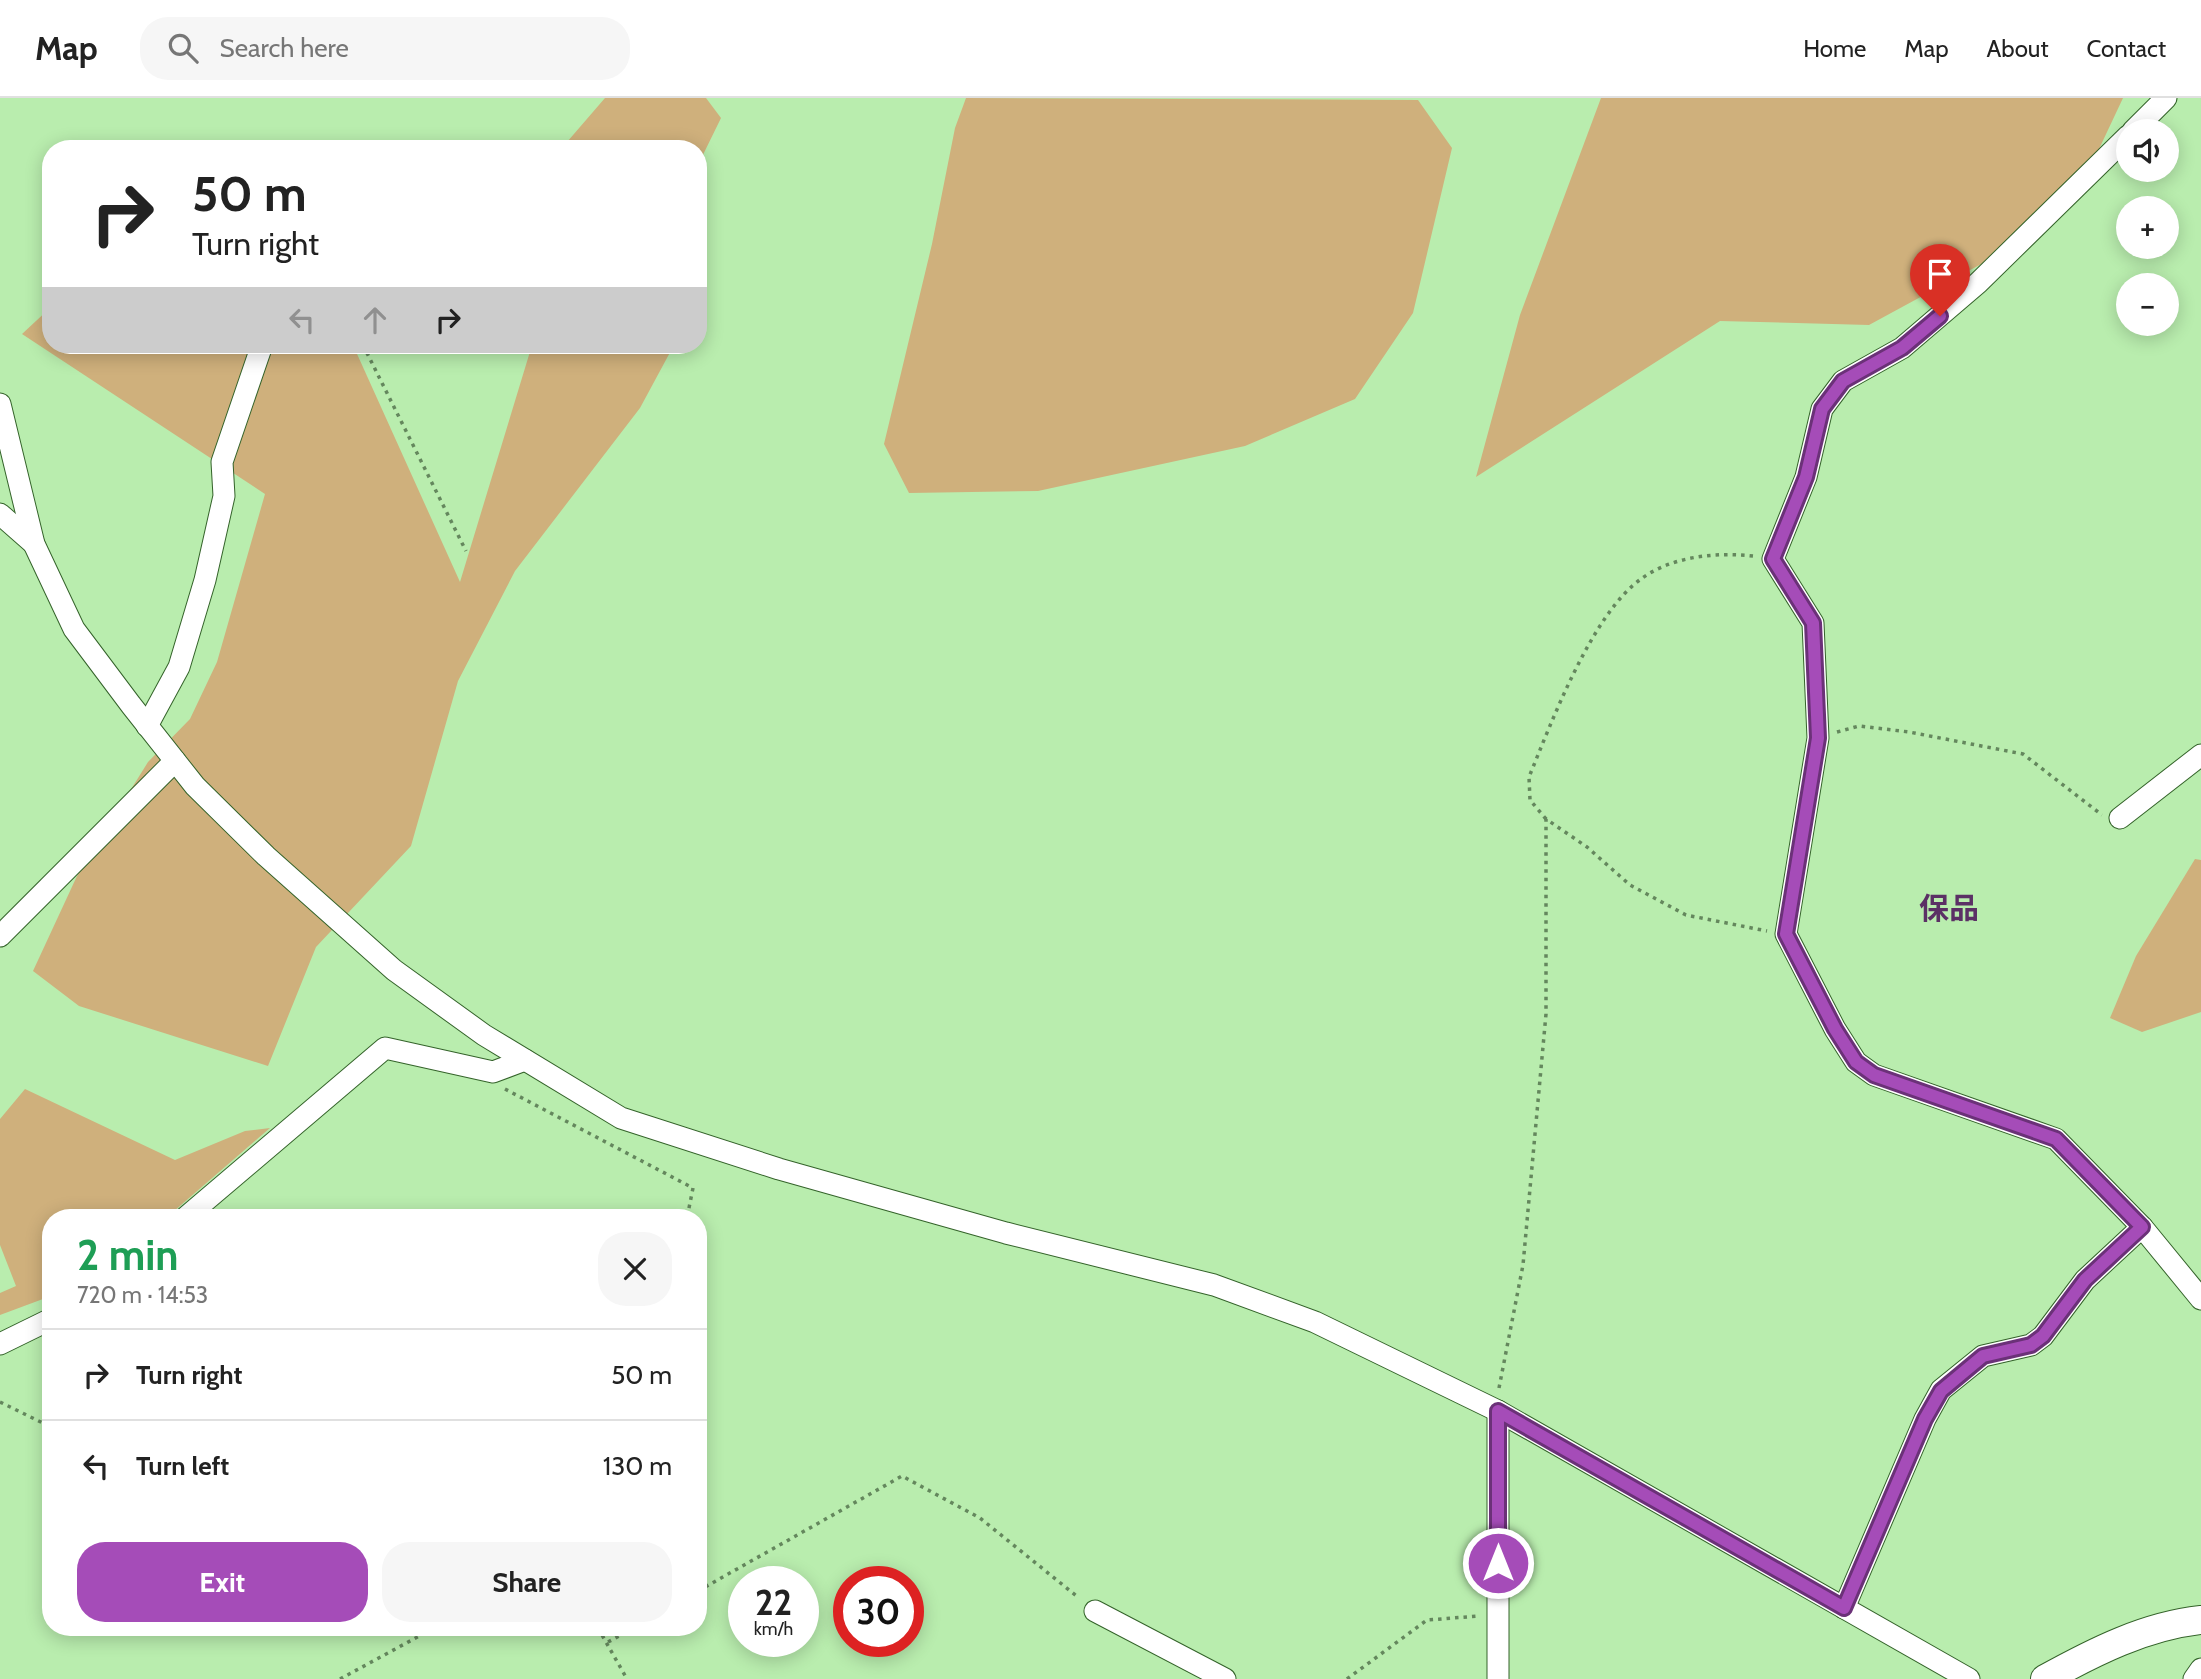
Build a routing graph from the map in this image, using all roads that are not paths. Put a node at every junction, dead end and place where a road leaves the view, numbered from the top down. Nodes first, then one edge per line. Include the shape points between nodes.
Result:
1 (2166, 98) edge
2 (2145, 119) edge
3 (2116, 148) edge
4 (259, 354) edge
5 (0, 404) edge
6 (0, 514) edge
7 (34, 544) junction
8 (147, 726) junction
9 (2201, 755) edge
10 (175, 761) junction
11 (2120, 818) road end
12 (0, 936) edge
13 (525, 1060) junction
14 (196, 1209) edge
15 (2142, 1227) junction
16 (2201, 1299) edge
17 (42, 1323) edge
18 (0, 1343) edge
19 (1498, 1411) junction
20 (1844, 1608) junction
21 (1095, 1611) road end
22 (2201, 1620) edge
23 (2201, 1669) edge
24 (1225, 1679) edge
25 (1497, 1679) edge
26 (1969, 1679) edge
27 (2045, 1679) edge
28 (2194, 1679) edge

1 - 2 street
3 - 15 street via 1978,283 1902,348 1843,381 1822,409 1806,477 1773,559 1813,623 1818,738 1786,934 1835,1029 1856,1062 1874,1075 2056,1139
4 - 8 street via 222,462 224,496 179,667
5 - 7 street
6 - 7 street
7 - 8 street via 74,629
8 - 10 street
9 - 11 street
10 - 12 street
10 - 13 street via 266,856 394,970
13 - 14 street via 493,1072 385,1048
13 - 19 street via 621,1118 1006,1233 1214,1285 1315,1322
15 - 16 street
15 - 20 street via 2085,1280 2043,1336 2031,1345 1983,1356 1941,1391
17 - 18 street
19 - 20 street
19 - 25 street
20 - 26 street
21 - 24 street
22 - 27 main road via 2106,1646
23 - 28 street

